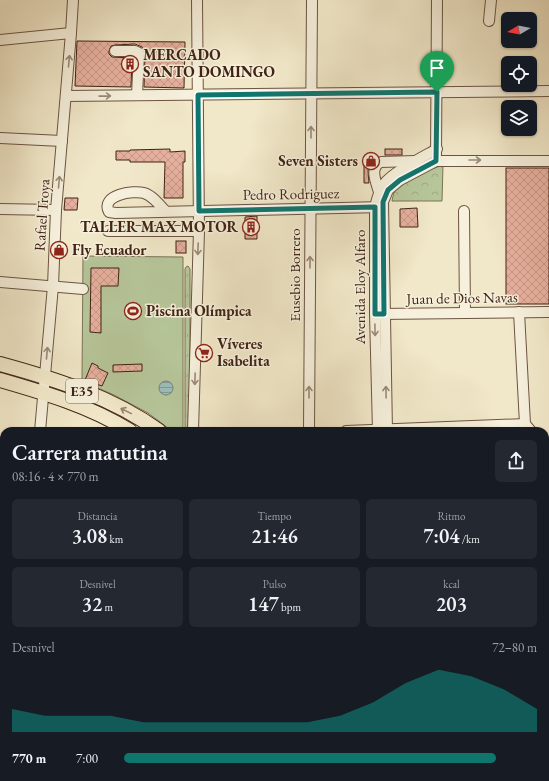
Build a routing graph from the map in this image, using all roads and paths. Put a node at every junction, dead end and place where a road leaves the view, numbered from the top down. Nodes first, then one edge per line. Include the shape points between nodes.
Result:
1 (72, 0) edge
2 (197, 0) edge
3 (312, 0) edge
4 (437, 0) edge
5 (491, 0) edge
6 (489, 21) dead end
7 (72, 33) junction
8 (0, 40) edge
9 (115, 51) dead end
10 (549, 91) edge
11 (437, 92) junction
12 (311, 94) junction
13 (137, 95) junction
14 (198, 95) junction
15 (66, 96) junction
16 (0, 138) edge
17 (62, 141) junction
18 (437, 149) junction
19 (549, 160) edge
20 (415, 161) junction
21 (436, 161) junction
22 (379, 192) junction
23 (379, 207) junction
24 (0, 209) edge
25 (310, 209) junction
26 (56, 210) junction
27 (199, 211) junction
28 (464, 211) dead end
29 (166, 212) junction
30 (108, 231) dead end
31 (199, 231) junction
32 (0, 282) edge
33 (53, 286) junction
34 (83, 289) dead end
35 (519, 312) junction
36 (549, 312) edge
37 (464, 313) junction
38 (380, 314) junction
39 (0, 364) edge
40 (46, 376) junction
41 (0, 380) edge
42 (42, 392) junction
43 (40, 427) edge
44 (122, 427) edge
45 (154, 427) edge
46 (194, 427) edge
47 (309, 427) edge
48 (382, 427) edge
49 (528, 427) edge

1 - 7 street, Rafael Troya
2 - 14 street
3 - 12 street, Eusebio Borrero
4 - 11 street
5 - 6 street
7 - 8 street
15 -> 7 street, Rafael Troya
9 - 13 street via 139,53
10 - 11 street
11 - 12 street
11 - 18 street
12 - 14 street
25 -> 12 street, Eusebio Borrero
13 - 14 street
15 -> 13 street
14 - 27 street
15 - 17 street, Rafael Troya
16 - 17 street
26 -> 17 street, Rafael Troya
18 - 20 street, Avenida Eloy Alfaro
18 - 21 street
21 -> 19 street
20 - 22 street, Avenida Eloy Alfaro via 384,184
20 - 22 street via 377,164 374,174
21 - 23 street, Avenida Eloy Alfaro via 400,180 388,190
22 - 23 street, Avenida Eloy Alfaro
23 - 25 street, Pedro Rodriguez
23 - 38 street, Avenida Eloy Alfaro
24 - 26 street
25 - 27 street, Pedro Rodriguez
47 -> 25 street, Eusebio Borrero
26 - 33 street, Rafael Troya
27 - 29 street, Pedro Rodriguez
27 - 31 street
28 - 37 street
29 - 29 street, Pedro Rodriguez via 146,193 137,192 114,197 107,209 116,213
30 - 31 street
31 -> 46 street
32 - 33 street
33 - 34 street
40 -> 33 street, Rafael Troya
35 - 36 street, Juan de Dios Navas
35 - 37 street, Juan de Dios Navas
35 - 49 street
37 - 38 street, Juan de Dios Navas
38 - 48 street, Avenida Eloy Alfaro
39 - 40 highway, E35
40 - 42 street, Rafael Troya
45 -> 40 highway, E35 via 142,418 103,399
41 - 42 highway, E35
42 - 43 street, Rafael Troya
42 - 44 highway, E35 via 90,410

